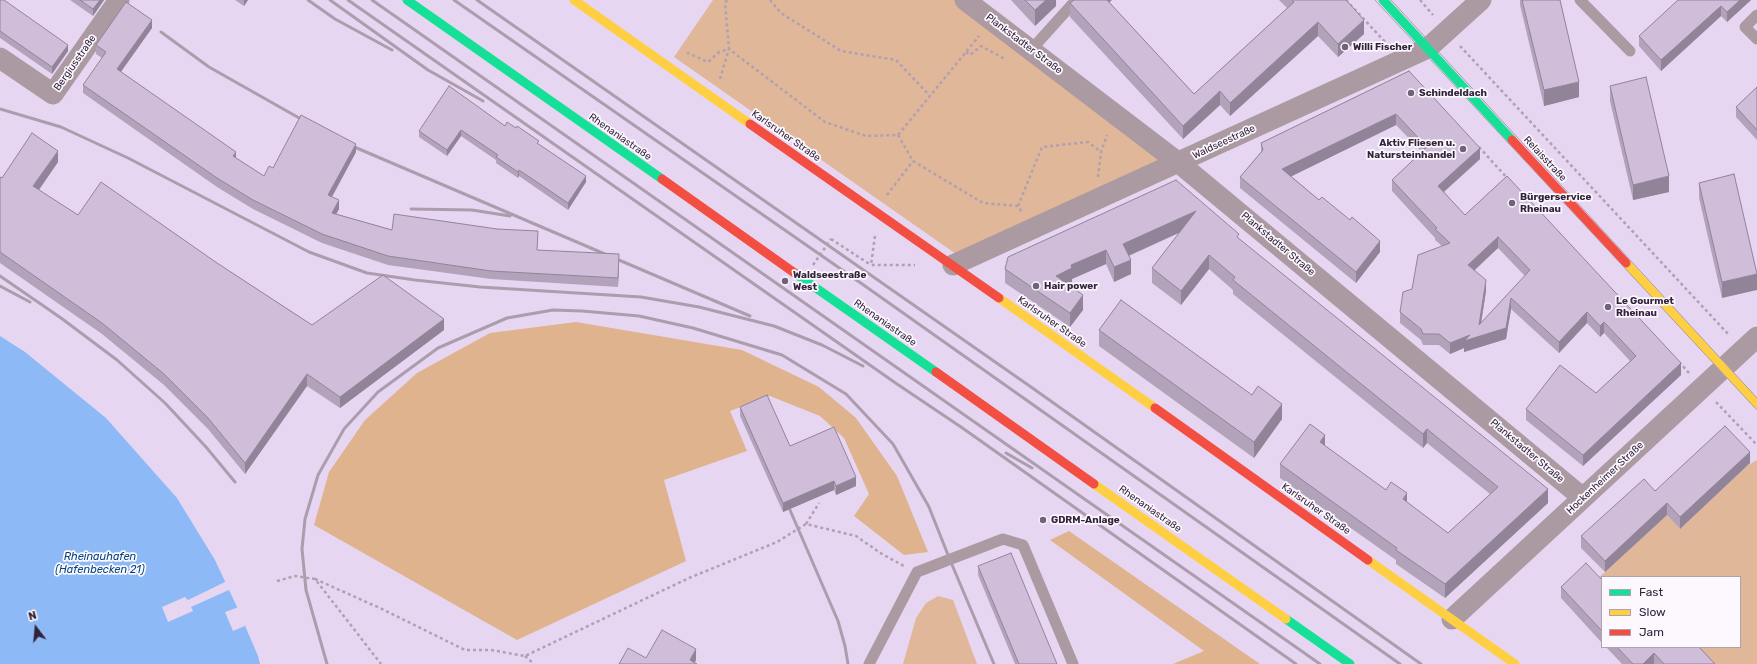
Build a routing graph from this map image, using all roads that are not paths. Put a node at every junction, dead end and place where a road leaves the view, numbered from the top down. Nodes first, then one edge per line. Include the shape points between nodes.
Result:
1 (119, 0) edge
2 (407, 0) edge
3 (574, 0) edge
4 (965, 0) edge
5 (1076, 0) edge
6 (1383, 0) edge
7 (1481, 0) edge
8 (1580, 0) edge
9 (1757, 15) edge
10 (1757, 39) edge
11 (1428, 48) junction
12 (1032, 50) junction
13 (1630, 51) dead end
14 (0, 58) edge
15 (1179, 163) junction
16 (953, 265) junction
17 (1750, 343) edge
18 (1724, 368) junction
19 (1757, 404) edge
20 (1584, 498) junction
21 (1452, 619) junction
22 (870, 664) edge
23 (1073, 664) edge
24 (1350, 664) edge
25 (1515, 664) edge

1 - 14 street, Bergiusstraße via 53,94
2 - 24 street, Rhenaniastraße
3 - 16 street, Karlsruher Straße
4 - 12 street, Plankstadter Straße
5 - 12 lane
6 - 11 street, Relaisstraße
7 - 11 street, Waldseestraße
8 - 13 lane
9 - 10 lane via 1745,27
11 - 15 street, Waldseestraße
11 - 18 street, Relaisstraße
12 - 15 street, Plankstadter Straße
15 - 16 street, Waldseestraße
15 - 20 street, Plankstadter Straße
16 - 21 street, Karlsruher Straße
17 - 18 street, Hockenheimer Straße
18 - 19 street, Relaisstraße
18 - 20 street, Hockenheimer Straße
20 - 21 street, Hockenheimer Straße
21 - 25 street, Karlsruher Straße
22 - 23 lane via 917,572 1003,539 1023,545

